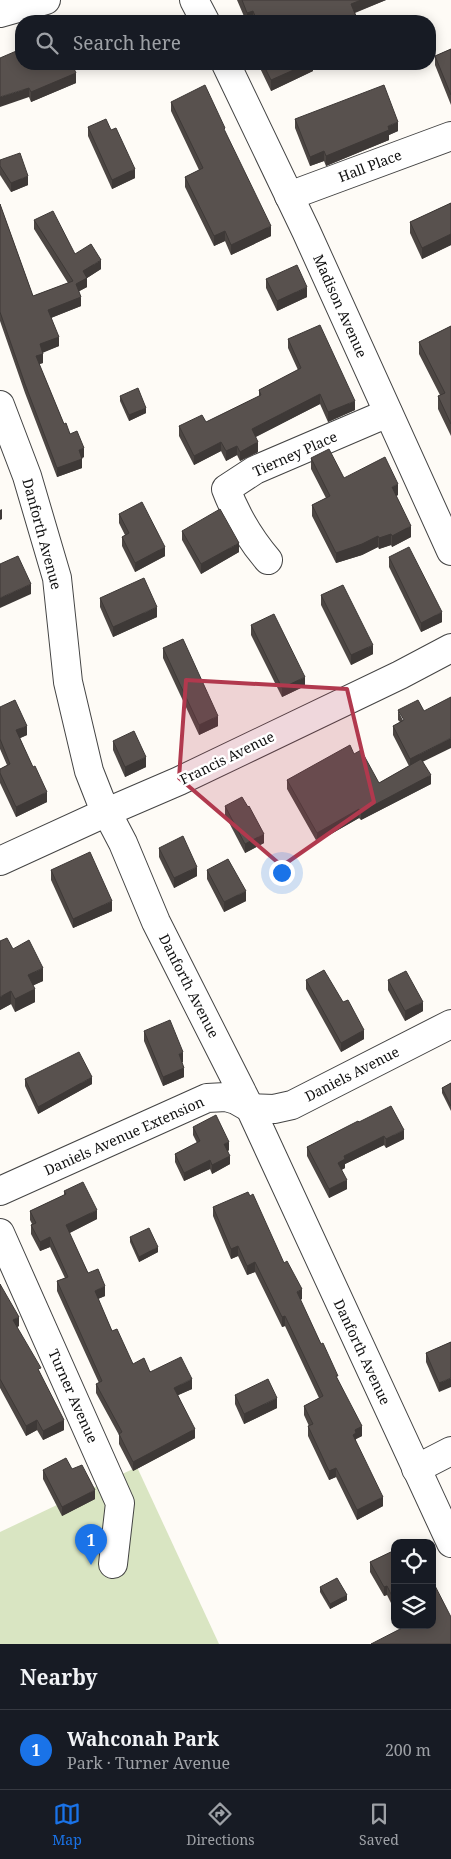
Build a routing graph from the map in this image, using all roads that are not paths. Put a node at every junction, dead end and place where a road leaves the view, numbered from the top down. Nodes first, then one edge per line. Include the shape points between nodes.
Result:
1 (46, 0) edge
2 (194, 0) edge
3 (0, 12) edge
4 (202, 15) edge
5 (229, 70) edge
6 (451, 136) edge
7 (289, 196) junction
8 (0, 405) edge
9 (388, 413) junction
10 (451, 551) edge
11 (268, 560) dead end
12 (451, 648) edge
13 (107, 812) junction
14 (0, 861) edge
15 (451, 1024) edge
16 (250, 1108) junction
17 (0, 1192) edge
18 (0, 1233) edge
19 (451, 1451) edge
20 (416, 1469) junction
21 (451, 1543) edge
22 (113, 1564) dead end

1 - 3 street
2 - 4 street
5 - 7 street, Madison Avenue
6 - 7 street, Hall Place
7 - 9 street, Madison Avenue
8 - 13 street, Danforth Avenue via 27,476 57,578 68,682 89,772
9 - 10 street, Madison Avenue
9 - 11 street, Tierney Place via 255,470 226,489 254,545
12 - 13 street, Francis Avenue via 179,781
13 - 14 street, Francis Avenue
13 - 16 street, Danforth Avenue via 156,922
15 - 16 street, Daniels Avenue via 292,1105 274,1109
16 - 17 street, Daniels Avenue Extension via 226,1097 207,1098
16 - 20 street, Danforth Avenue
18 - 22 street, Turner Avenue via 120,1503
19 - 20 street
20 - 21 street, Danforth Avenue

